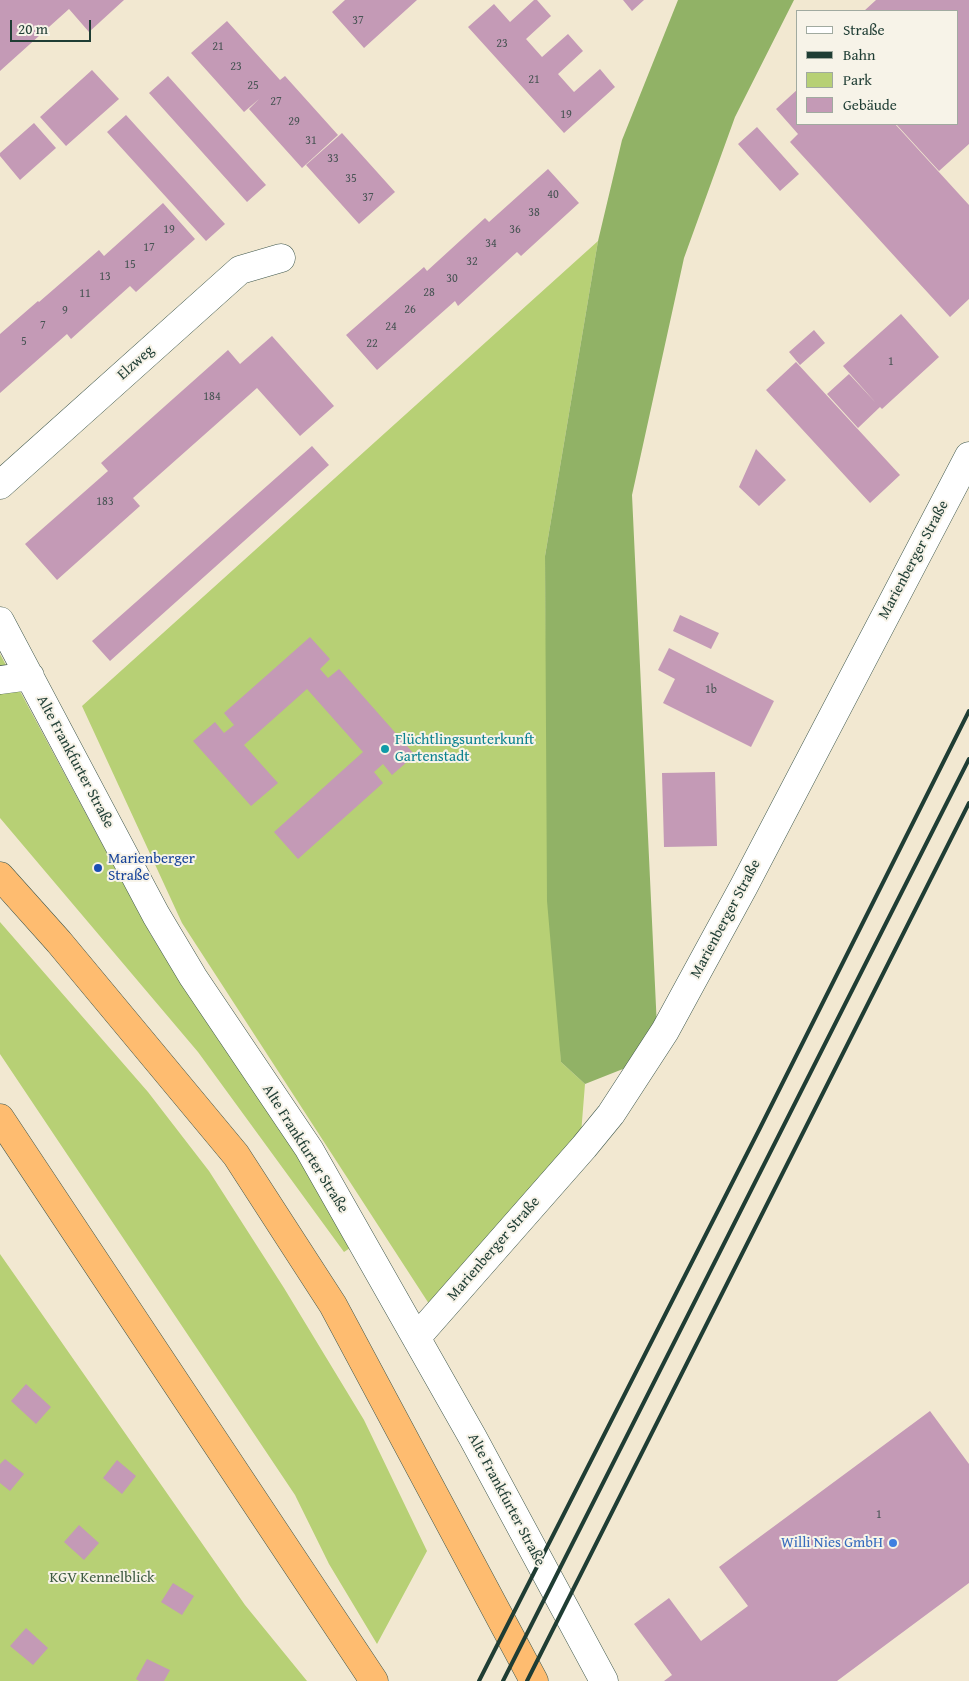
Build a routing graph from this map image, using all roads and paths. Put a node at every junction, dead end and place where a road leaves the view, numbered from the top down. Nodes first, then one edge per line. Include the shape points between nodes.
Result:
1 (281, 258) dead end
2 (969, 456) edge
3 (0, 484) edge
4 (0, 620) edge
5 (30, 676) junction
6 (0, 680) edge
7 (0, 876) edge
8 (0, 1118) edge
9 (416, 1337) junction
10 (374, 1681) edge
11 (534, 1681) edge
12 (604, 1681) edge

1 - 3 street, Elzweg via 240,270
2 - 9 street, Marienberger Straße via 744,886 660,1038 611,1114
4 - 5 street, Alte Frankfurter Straße
5 - 6 street
5 - 9 street, Alte Frankfurter Straße via 156,915 309,1149
7 - 11 highway via 236,1154 333,1304
8 - 10 highway
9 - 12 street, Alte Frankfurter Straße

